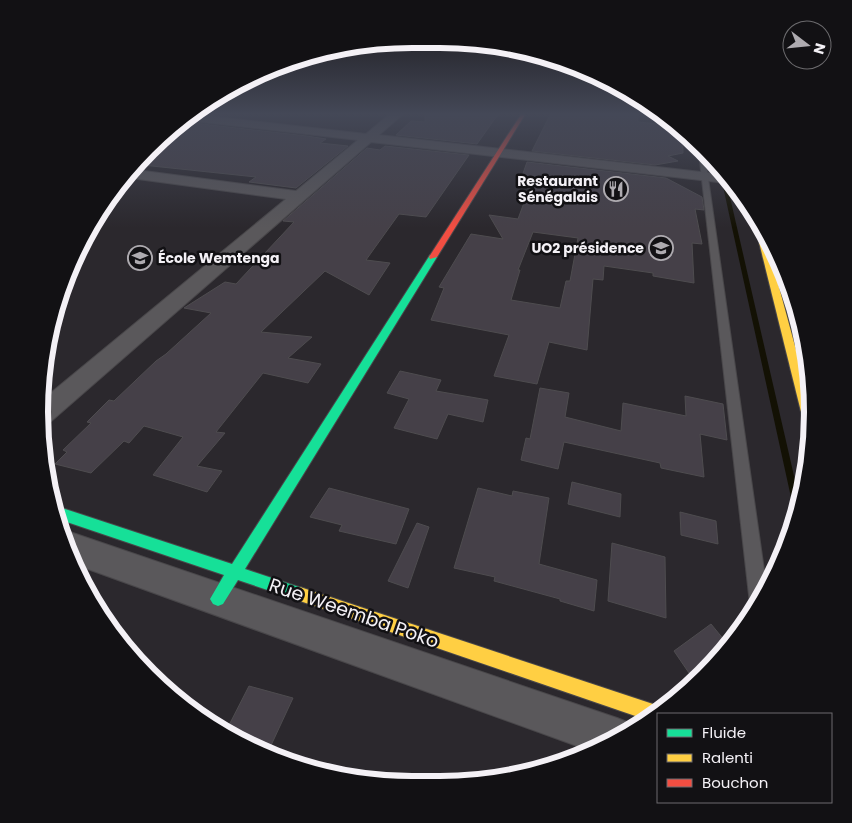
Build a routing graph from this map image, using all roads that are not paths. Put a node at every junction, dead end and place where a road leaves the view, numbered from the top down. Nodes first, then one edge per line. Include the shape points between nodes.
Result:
1 (353, 151) edge
2 (485, 151) edge
3 (499, 153) junction
4 (702, 158) edge
5 (135, 174) edge
6 (704, 177) junction
7 (720, 179) edge
8 (298, 196) junction
9 (764, 245) edge
10 (804, 401) edge
11 (48, 409) edge
12 (63, 515) edge
13 (74, 548) edge
14 (226, 586) junction
15 (757, 591) edge
16 (647, 711) edge
17 (607, 735) edge

1 - 8 street
2 - 3 street
3 - 6 street
3 - 14 street
4 - 6 lane
5 - 8 street
6 - 7 street
6 - 15 lane
8 - 11 street
9 - 10 street
12 - 14 street, Rue Weemba Poko
13 - 14 street, Rue Weemba Poko
14 - 16 street, Rue Weemba Poko
14 - 17 street, Rue Weemba Poko

